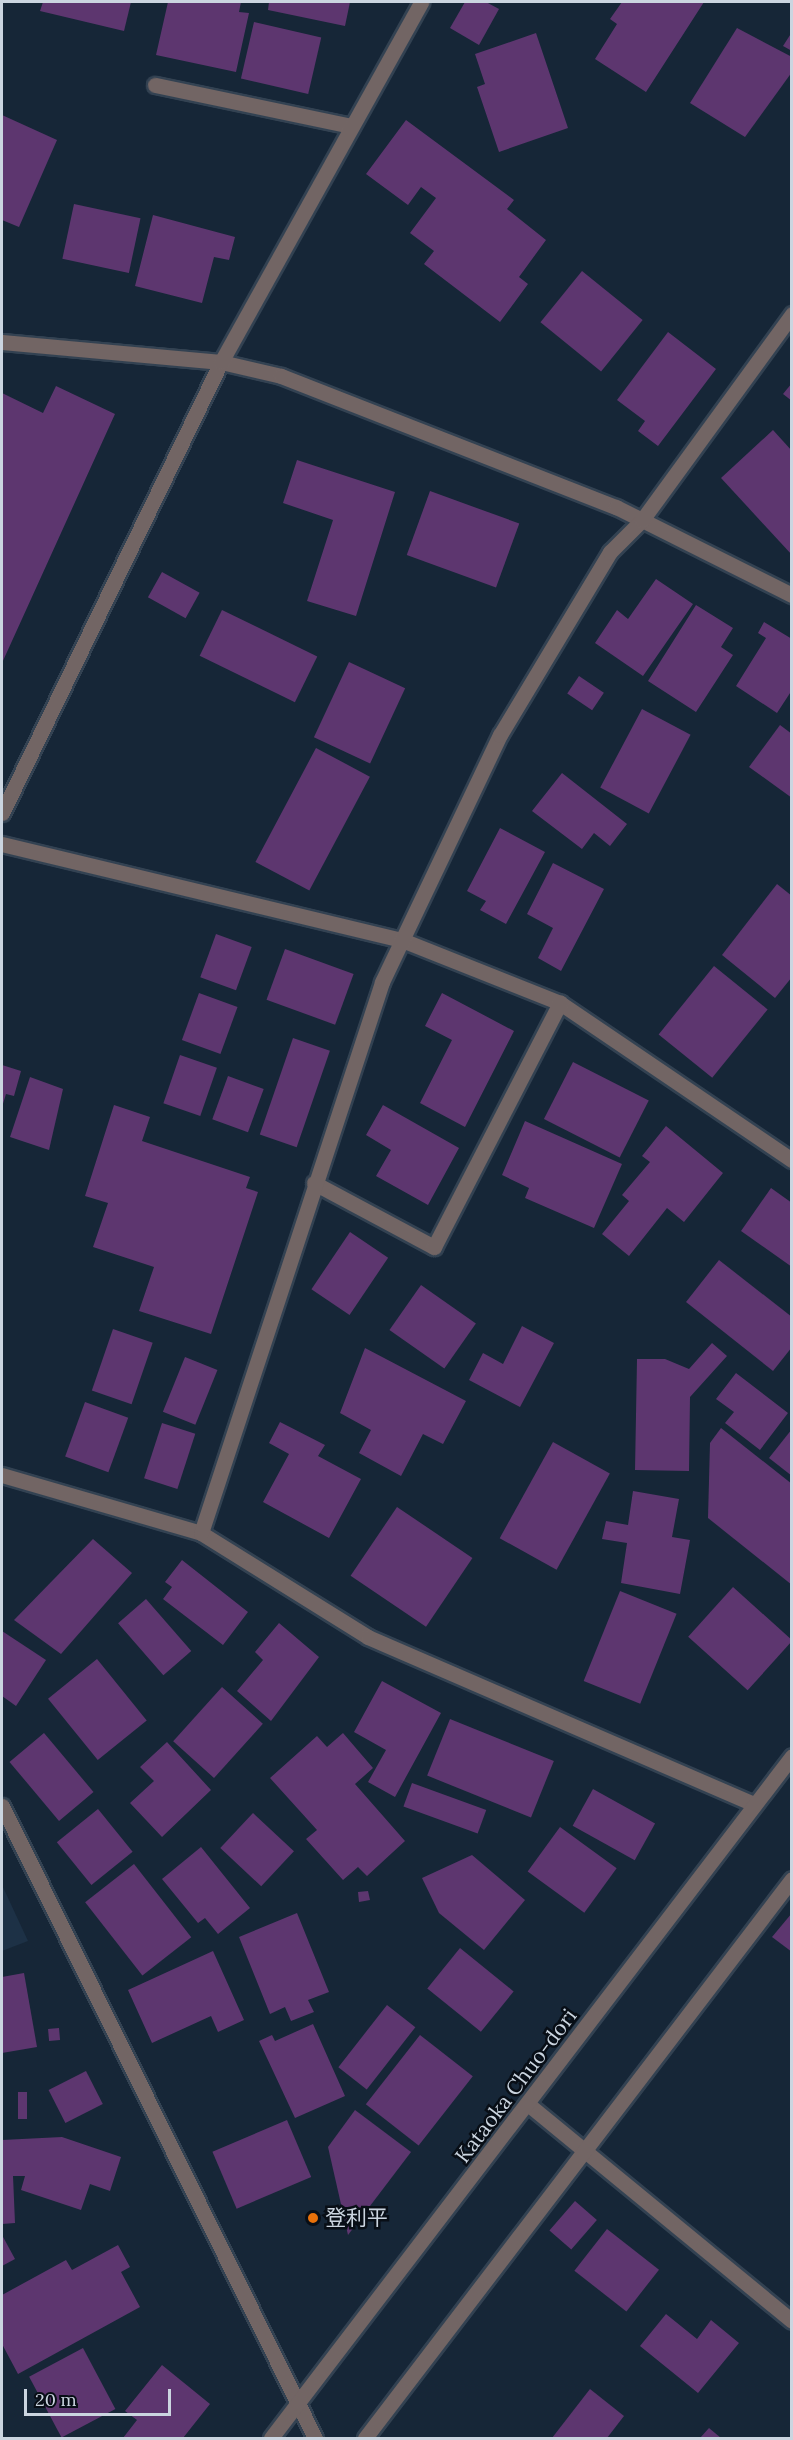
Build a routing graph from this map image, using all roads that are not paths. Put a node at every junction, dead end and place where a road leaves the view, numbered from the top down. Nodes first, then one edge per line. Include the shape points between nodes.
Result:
1 (421, 2) edge
2 (155, 85) dead end
3 (352, 126) junction
4 (792, 314) edge
5 (2, 342) edge
6 (220, 362) junction
7 (642, 520) junction
8 (792, 595) edge
9 (2, 813) edge
10 (2, 844) edge
11 (402, 940) junction
12 (560, 1003) junction
13 (792, 1160) edge
14 (314, 1184) junction
15 (2, 1475) edge
16 (201, 1533) junction
17 (792, 1756) edge
18 (753, 1804) junction
19 (2, 1806) edge
20 (792, 1879) edge
21 (529, 2105) junction
22 (584, 2148) junction
23 (792, 2321) edge
24 (299, 2401) junction
25 (270, 2439) edge
26 (315, 2439) edge
27 (365, 2439) edge

1 - 3 street
2 - 3 street
3 - 6 street
4 - 7 street
5 - 6 street
6 - 7 street via 281,376
6 - 9 street
7 - 8 street
7 - 11 street via 610,552 500,735
10 - 11 street
11 - 12 street
11 - 14 street
12 - 13 street
12 - 14 street via 434,1247
14 - 16 street
15 - 16 street
16 - 18 street via 368,1637
17 - 18 street, Kataoka Chuo-dori
18 - 21 street, Kataoka Chuo-dori
19 - 24 street
20 - 22 street
21 - 22 street
21 - 24 street, Kataoka Chuo-dori
22 - 23 street
22 - 27 street
24 - 25 street, Kataoka Chuo-dori
24 - 26 street

